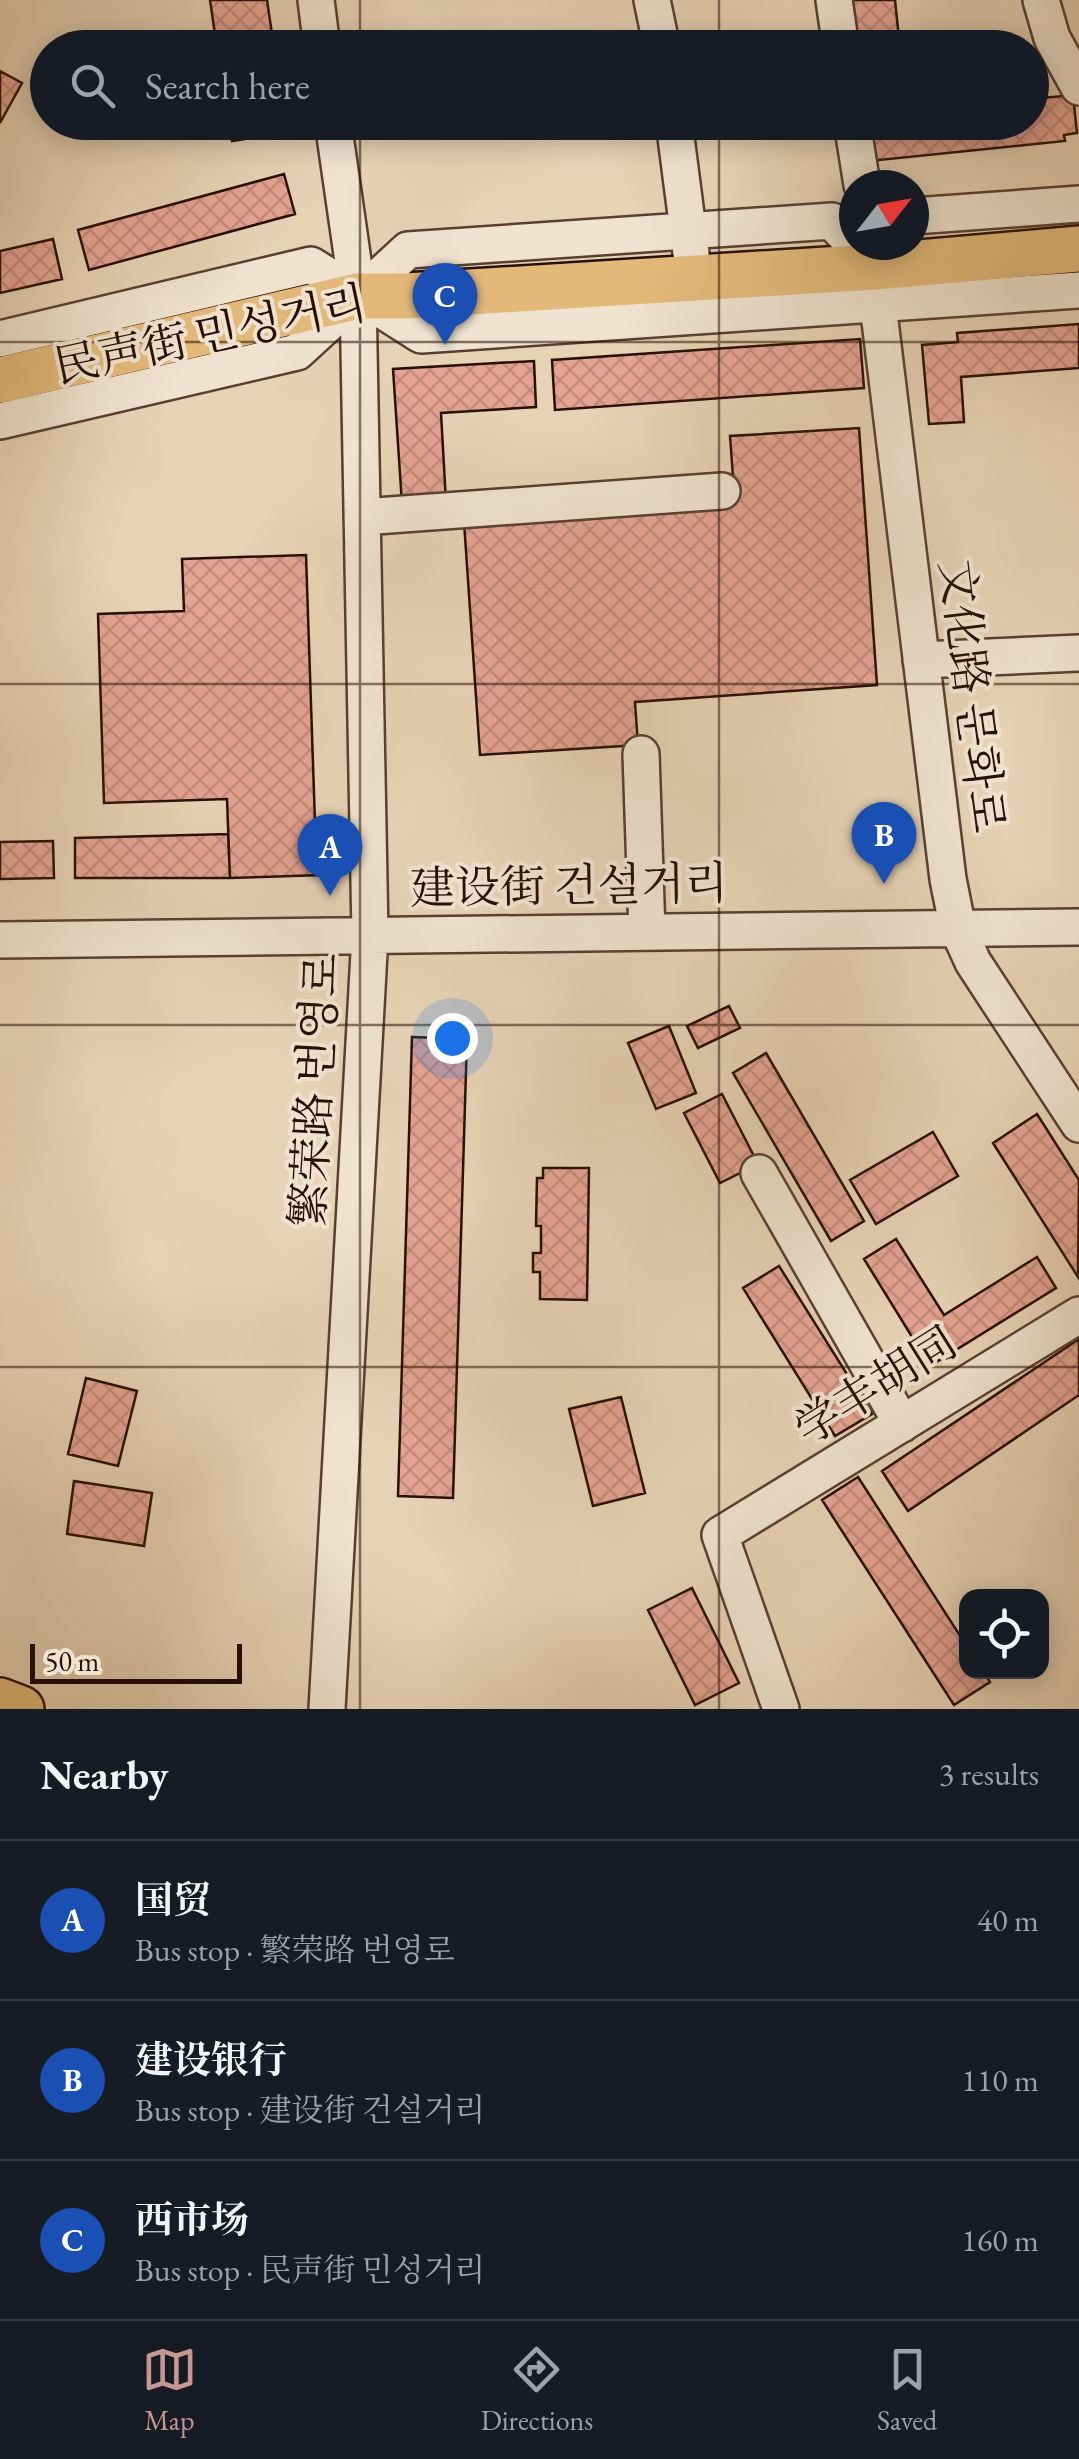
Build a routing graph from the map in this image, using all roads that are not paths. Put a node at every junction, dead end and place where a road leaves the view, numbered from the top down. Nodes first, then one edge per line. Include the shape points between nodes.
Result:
1 (316, 0) edge
2 (652, 0) edge
3 (834, 0) edge
4 (1041, 0) edge
5 (320, 30) edge
6 (658, 30) edge
7 (838, 30) edge
8 (1079, 87) edge
9 (336, 140) edge
10 (676, 140) edge
11 (855, 140) edge
12 (860, 170) edge
13 (1079, 204) edge
14 (929, 215) edge
15 (688, 231) junction
16 (1079, 249) edge
17 (878, 265) edge
18 (694, 278) junction
19 (1079, 290) edge
20 (358, 296) junction
21 (0, 339) edge
22 (0, 380) edge
23 (0, 421) edge
24 (722, 491) dead end
25 (362, 517) junction
26 (1079, 653) edge
27 (921, 660) junction
28 (641, 754) dead end
29 (1079, 927) edge
30 (958, 929) junction
31 (647, 932) junction
32 (370, 935) junction
33 (0, 940) edge
34 (1079, 1124) edge
35 (760, 1172) dead end
36 (1079, 1315) edge
37 (902, 1424) junction
38 (0, 1701) edge
39 (21, 1709) edge
40 (327, 1709) edge
41 (781, 1709) edge

1 - 5 street
2 - 6 street
3 - 7 street
4 - 8 street via 1052,38
9 - 20 street, 繁荣路 번영로
10 - 15 street
11 - 12 street
13 - 14 street
15 - 17 street via 832,221
15 - 18 street
15 - 20 street via 408,250
16 - 17 main road, 民声街 민성거리
17 - 18 main road, 民声街 민성거리
17 - 19 street
17 - 20 street via 421,335
17 - 27 street, 文化路 문화로
18 - 20 main road, 民声街 민성거리
20 - 21 street via 311,265
20 - 22 main road, 民声街 민성거리
20 - 23 street via 296,352
20 - 25 street, 繁荣路 번영로
24 - 25 street
25 - 32 street, 繁荣路 번영로
26 - 27 street
27 - 30 street, 文化路 문화로
28 - 31 street
29 - 30 street, 建设街 건설거리
30 - 31 street, 建设街 건설거리
30 - 34 street, 文化路 문화로
31 - 32 street, 建设街 건설거리
32 - 33 street, 建设街 건설거리
32 - 40 street, 繁荣路 번영로
35 - 37 street
36 - 37 street, 学丰胡同
37 - 41 street, 学丰胡同 via 720,1535
38 - 39 main road

